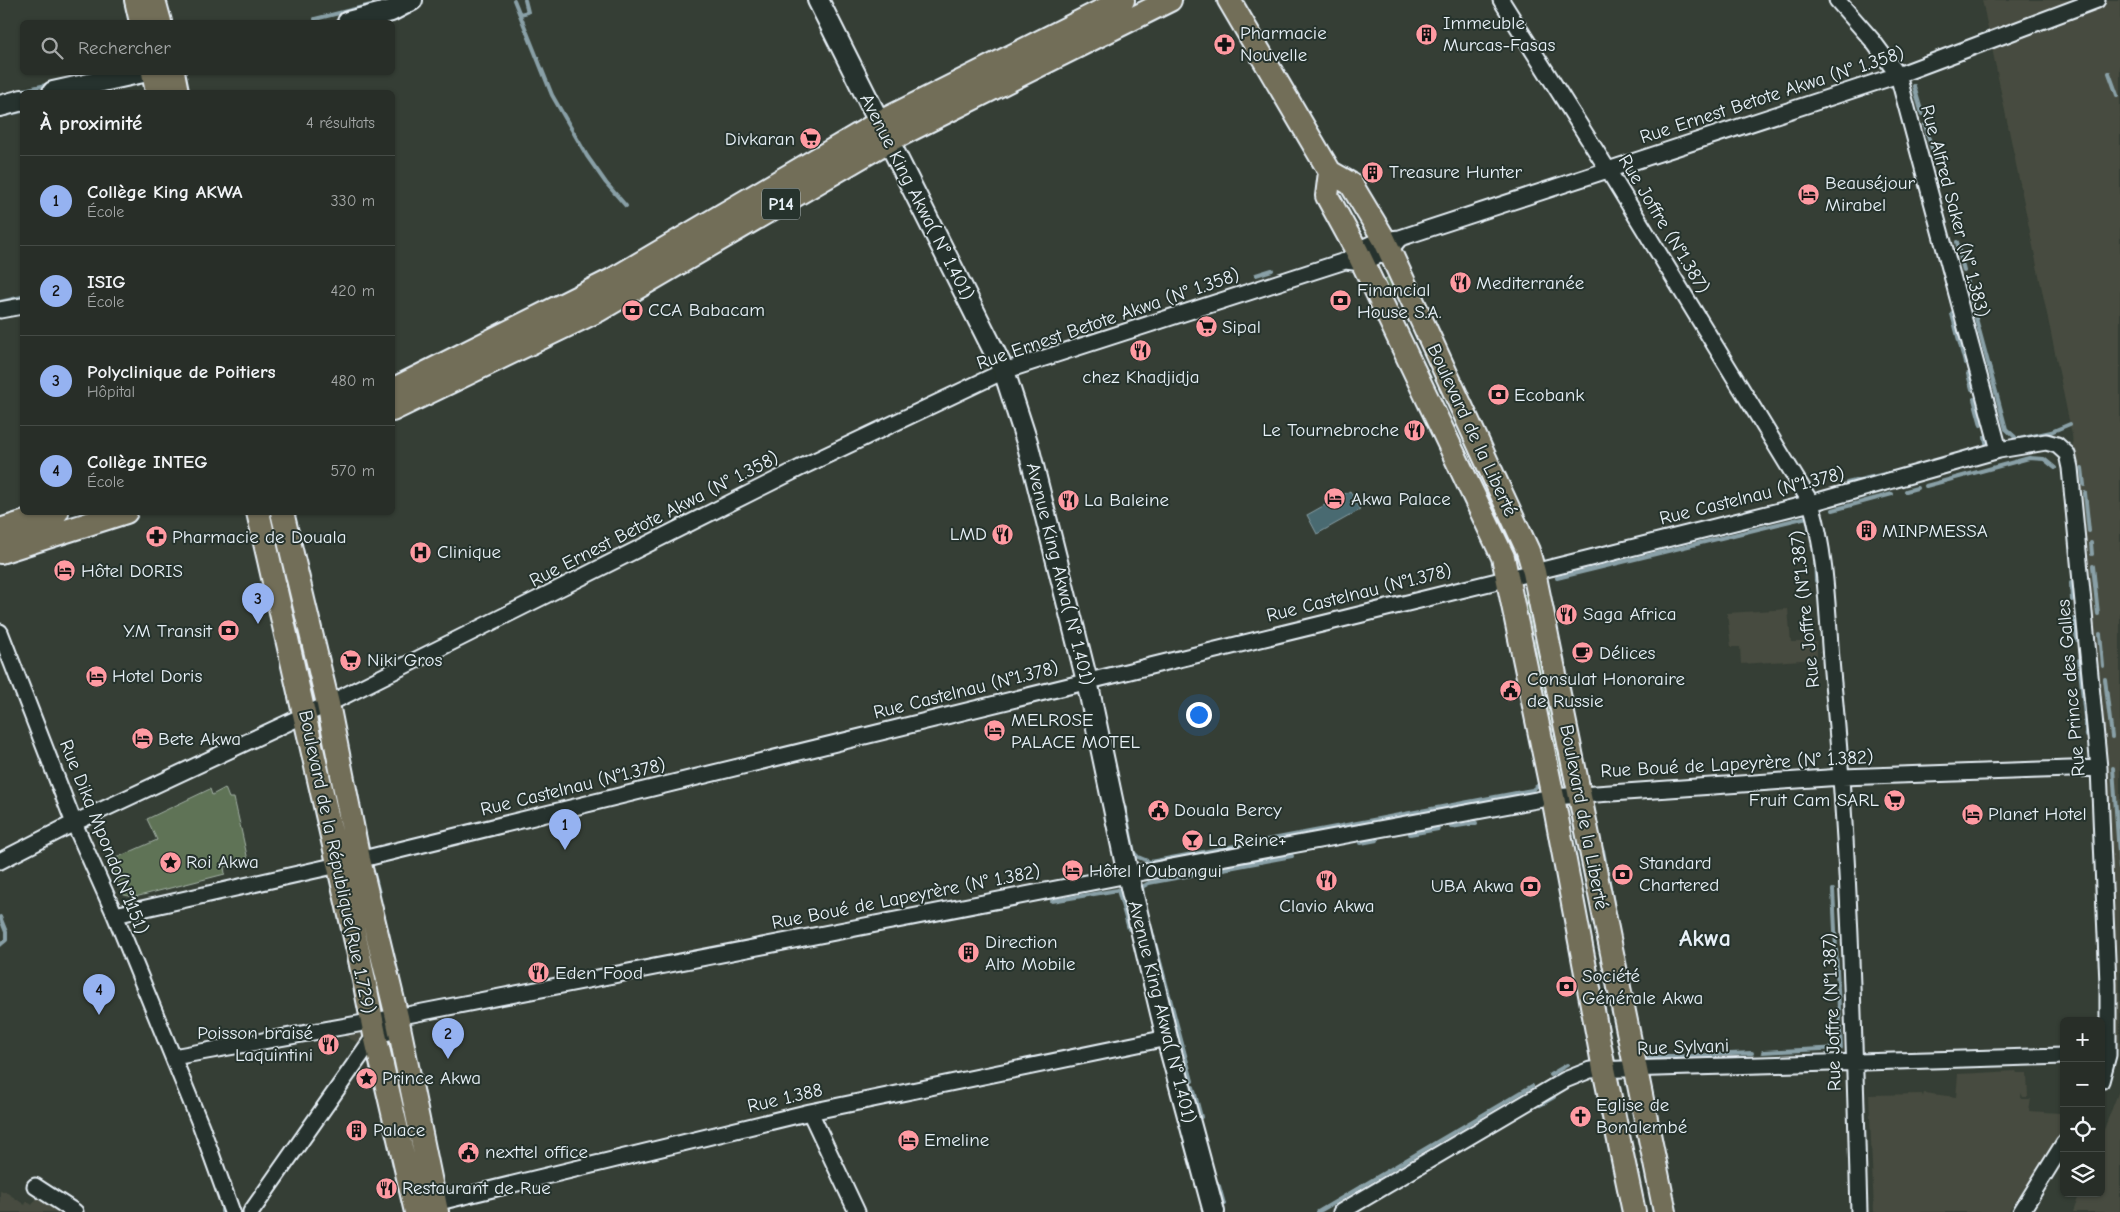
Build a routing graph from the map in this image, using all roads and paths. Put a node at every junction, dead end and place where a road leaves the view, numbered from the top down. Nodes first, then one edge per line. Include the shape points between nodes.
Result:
1 (136, 0) edge
2 (154, 0) edge
3 (412, 0) edge
4 (818, 0) edge
5 (1123, 0) edge
6 (1170, 0) edge
7 (1228, 0) edge
8 (1501, 0) edge
9 (1837, 0) edge
10 (2097, 0) edge
11 (141, 20) edge
12 (159, 20) edge
13 (356, 20) edge
14 (130, 75) edge
15 (154, 75) edge
16 (174, 75) edge
17 (1898, 75) junction
18 (62, 90) edge
19 (157, 90) edge
20 (177, 90) edge
21 (20, 101) edge
22 (0, 106) edge
23 (885, 131) junction
24 (1608, 170) junction
25 (1330, 172) junction
26 (1391, 243) junction
27 (1355, 258) junction
28 (20, 306) edge
29 (0, 310) edge
30 (1004, 371) junction
31 (395, 388) edge
32 (395, 409) edge
33 (1999, 450) junction
34 (1811, 503) junction
35 (48, 515) edge
36 (117, 515) edge
37 (259, 515) edge
38 (283, 515) edge
39 (0, 530) edge
40 (0, 552) edge
41 (1534, 572) junction
42 (1508, 577) junction
43 (0, 632) edge
44 (1087, 681) junction
45 (328, 704) junction
46 (305, 715) junction
47 (2099, 768) junction
48 (1842, 777) junction
49 (1579, 794) junction
50 (1553, 797) junction
51 (74, 822) junction
52 (0, 861) edge
53 (349, 862) junction
54 (1128, 875) junction
55 (115, 916) junction
56 (398, 1023) junction
57 (373, 1028) junction
58 (1167, 1038) junction
59 (2105, 1055) edge
60 (2060, 1056) edge
61 (173, 1057) junction
62 (1855, 1062) junction
63 (1636, 1068) junction
64 (1604, 1069) junction
65 (810, 1112) junction
66 (2060, 1149) edge
67 (34, 1186) dead end
68 (426, 1209) edge
69 (74, 1212) edge
70 (232, 1212) edge
71 (251, 1212) edge
72 (857, 1212) edge
73 (1214, 1212) edge
74 (1341, 1212) edge
75 (1634, 1212) edge
76 (1665, 1212) edge
77 (1858, 1212) edge
78 (2021, 1212) edge

1 - 11 main road
2 - 12 main road
3 - 13 street via 391,11
4 - 23 street, Avenue King Akwa( N° 1.401)
5 - 23 main road, P14
6 - 23 main road, P14
7 - 25 main road, Boulevard de la Liberté
8 - 24 street, Rue Joffre (N°1.387)
9 - 17 street, Rue Alfred Saker (N° 1.383)
10 - 17 street, Rue Ernest Betote Akwa (N° 1.358)
14 - 18 street
15 - 19 main road
16 - 20 main road
17 - 24 street, Rue Ernest Betote Akwa (N° 1.358)
17 - 33 street, Rue Alfred Saker (N° 1.383)
21 - 22 street
23 - 30 street, Avenue King Akwa( N° 1.401)
23 - 31 main road, P14 via 612,280
23 - 32 main road, P14 via 599,310
24 - 26 street, Rue Ernest Betote Akwa (N° 1.358)
24 - 34 street, Rue Joffre (N°1.387)
25 - 26 main road, Boulevard de la Liberté via 1351,184
25 - 27 main road, Boulevard de la Liberté via 1327,196
26 - 27 street, Rue Ernest Betote Akwa (N° 1.358)
26 - 41 main road, Boulevard de la Liberté via 1528,551
27 - 30 street, Rue Ernest Betote Akwa (N° 1.358)
27 - 42 main road, Boulevard de la Liberté via 1503,557
28 - 29 street
30 - 44 street, Avenue King Akwa( N° 1.401) via 1027,442
30 - 45 street, Rue Ernest Betote Akwa (N° 1.358) via 804,466
33 - 34 street, Rue Castelnau (N°1.378)
33 - 47 street, Rue Prince des Galles via 2046,442 2057,445 2067,454
34 - 41 street, Rue Castelnau (N°1.378)
34 - 48 street, Rue Joffre (N°1.387) via 1823,555
35 - 39 main road
36 - 40 main road
37 - 46 main road, Boulevard de la République(Rue 1.729)
38 - 45 main road, Boulevard de la République(Rue 1.729)
41 - 42 street, Rue Castelnau (N°1.378)
41 - 49 main road, Boulevard de la Liberté
42 - 44 street, Rue Castelnau (N°1.378)
42 - 50 main road, Boulevard de la Liberté
43 - 51 street, Rue Dika Mpondo(N°1151)
44 - 53 street, Rue Castelnau (N°1.378)
44 - 54 street, Avenue King Akwa( N° 1.401)
45 - 46 street, Rue Ernest Betote Akwa (N° 1.358)
45 - 53 main road, Boulevard de la République(Rue 1.729)
46 - 51 street, Rue Ernest Betote Akwa (N° 1.358)
46 - 53 main road, Boulevard de la République(Rue 1.729)
47 - 48 street, Rue Boué de Lapeyrère (N° 1.382)
47 - 59 street, Rue Prince des Galles via 2108,984
48 - 49 street, Rue Boué de Lapeyrère (N° 1.382)
48 - 62 street, Rue Joffre (N°1.387)
49 - 50 street, Rue Boué de Lapeyrère (N° 1.382)
49 - 63 main road, Boulevard de la Liberté
50 - 54 street, Rue Boué de Lapeyrère (N° 1.382)
50 - 64 main road, Boulevard de la Liberté
51 - 52 street, Rue Ernest Betote Akwa (N° 1.358)
51 - 55 street, Rue Dika Mpondo(N°1151)
53 - 55 street, Rue Castelnau (N°1.378)
53 - 56 main road, Boulevard de la République(Rue 1.729)
53 - 57 main road, Boulevard de la République(Rue 1.729) via 359,955
54 - 56 street, Rue Boué de Lapeyrère (N° 1.382)
54 - 58 street, Avenue King Akwa( N° 1.401)
55 - 61 street, Rue Dika Mpondo(N°1151)
56 - 57 street, Rue Boué de Lapeyrère (N° 1.382)
56 - 68 main road, Boulevard de la République(Rue 1.729)
57 - 61 street
57 - 68 main road, Boulevard de la République(Rue 1.729)
57 - 71 street
58 - 65 street, Rue 1.388
58 - 73 street, Avenue King Akwa( N° 1.401)
60 - 62 street, Rue Sylvani
61 - 70 street, Rue Dika Mpondo(N°1151)
62 - 63 street, Rue Sylvani
62 - 77 street, Rue Joffre (N°1.387)
63 - 64 street, Rue Sylvani
63 - 76 main road, Boulevard de la Liberté
64 - 74 street, Rue Sylvani via 1580,1073 1565,1080
64 - 75 main road, Boulevard de la Liberté
65 - 68 street, Rue 1.388
65 - 72 street
66 - 78 street
67 - 69 street

